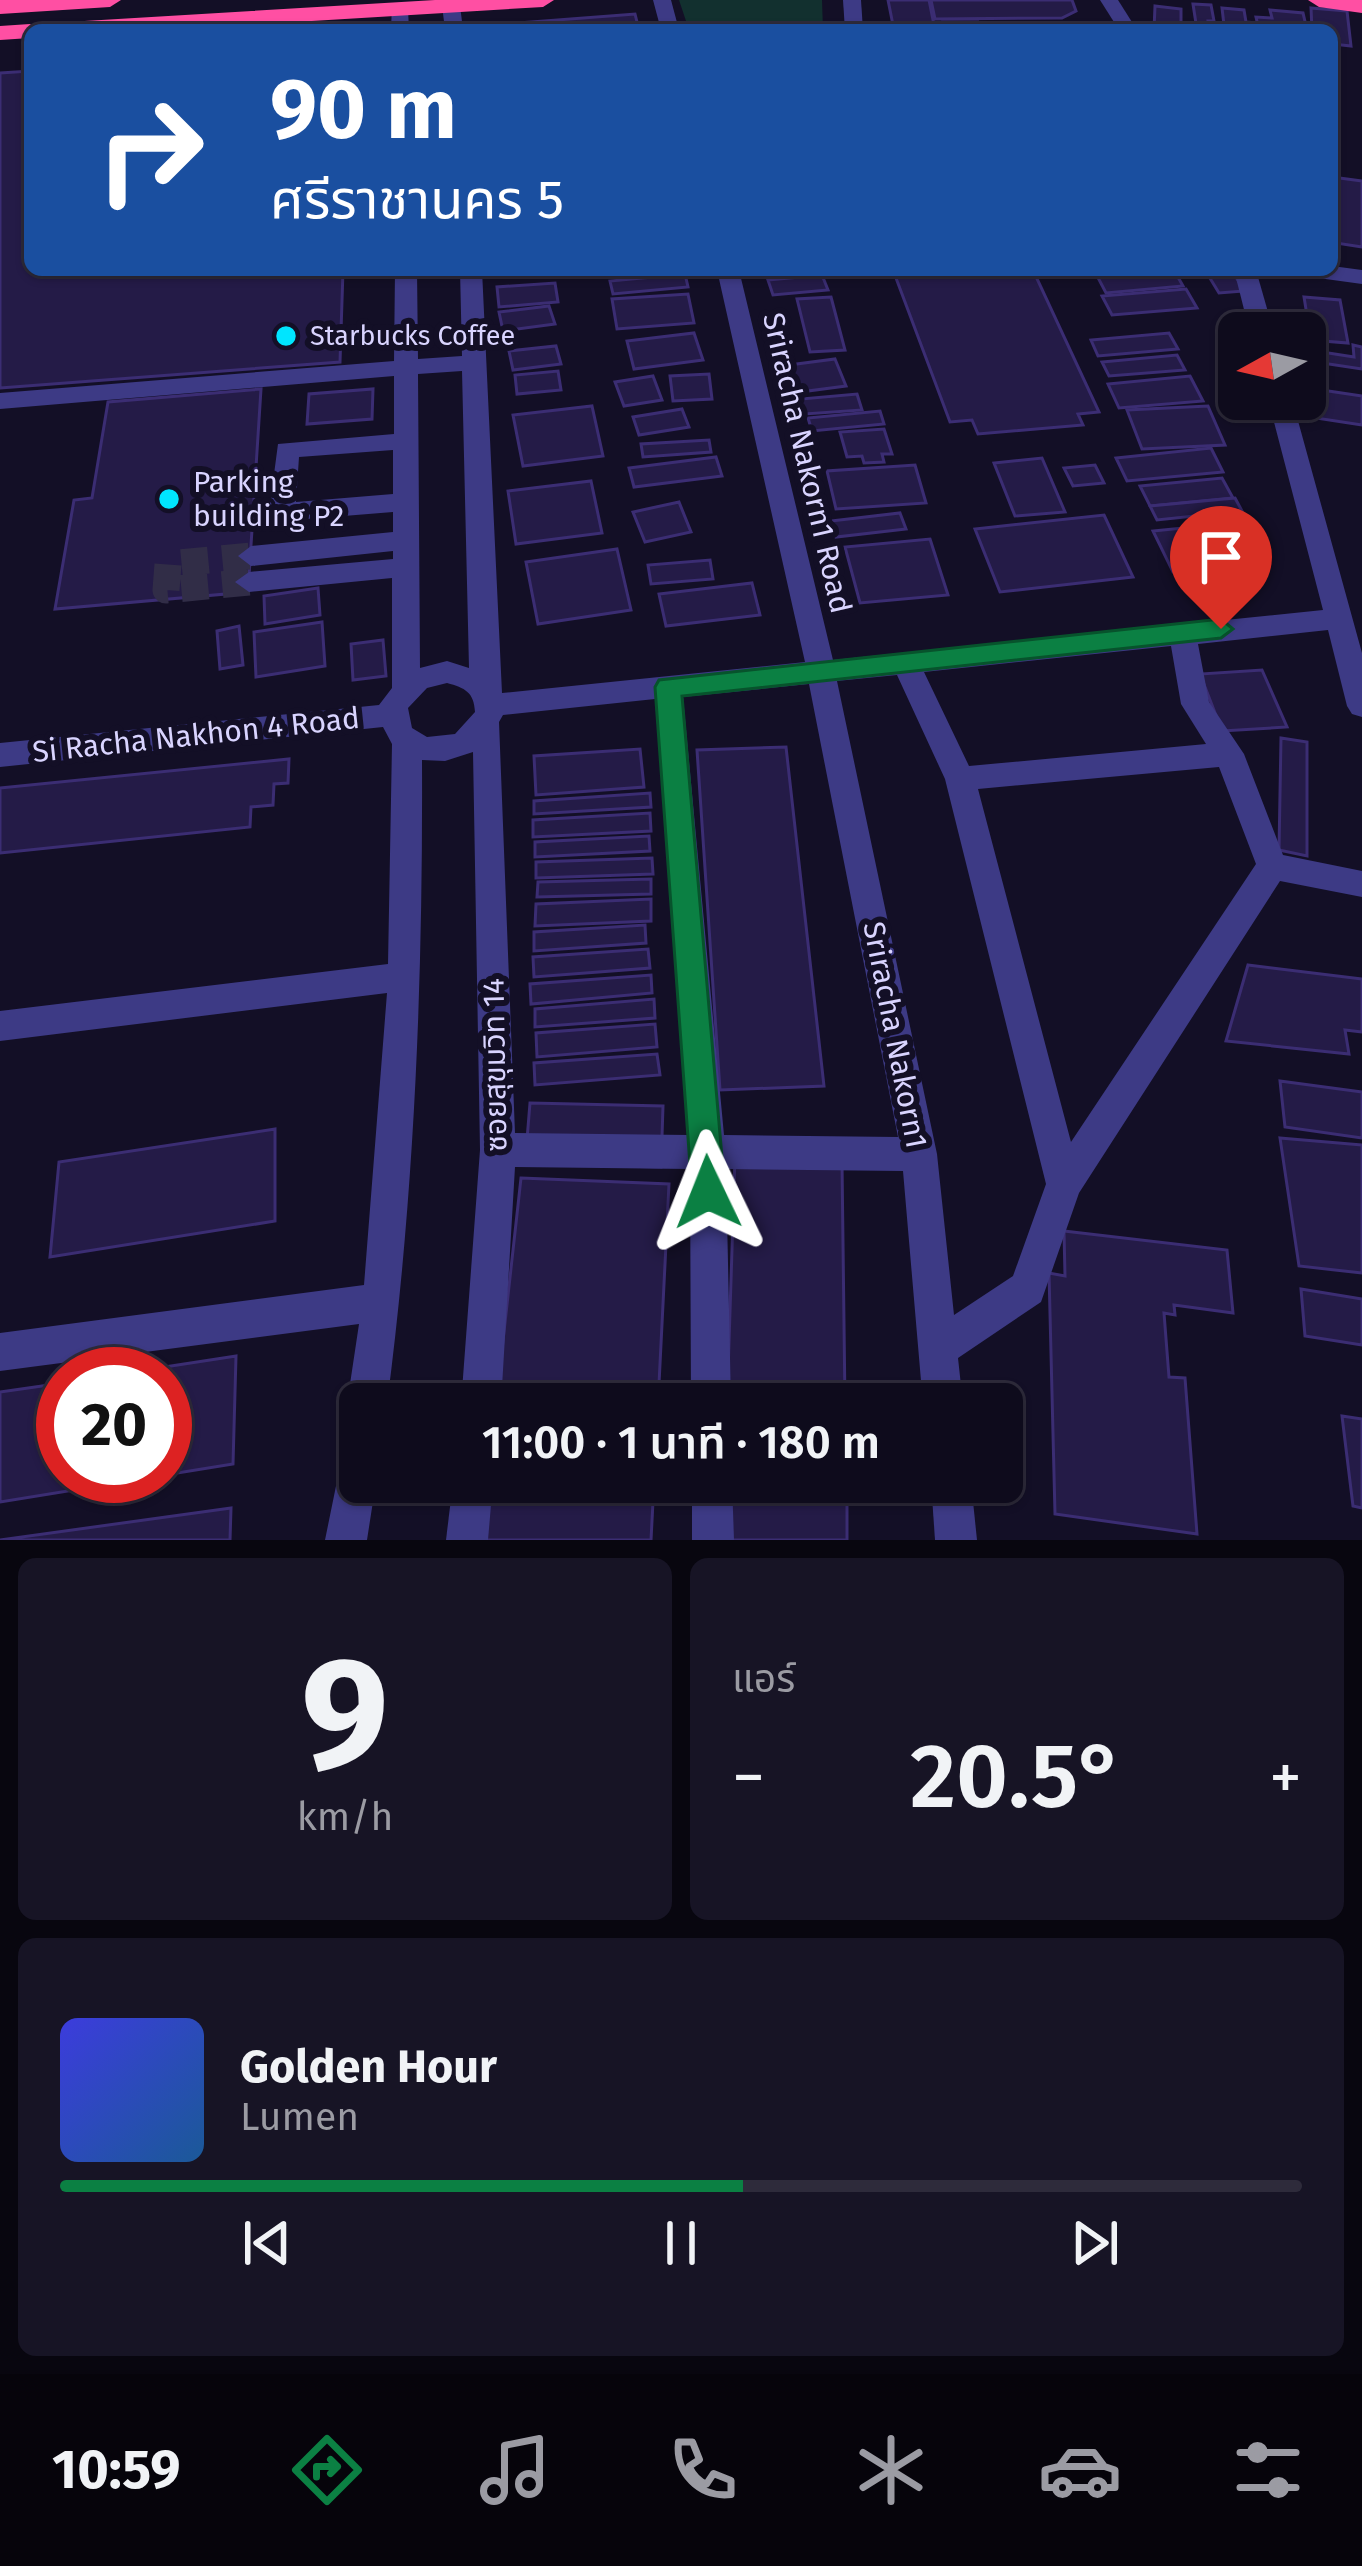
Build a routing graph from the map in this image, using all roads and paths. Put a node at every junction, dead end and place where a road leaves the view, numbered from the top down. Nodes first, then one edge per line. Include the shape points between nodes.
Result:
1 (110, 0) edge
2 (543, 0) edge
3 (1319, 0) edge
4 (2, 5) edge
5 (452, 5) junction
6 (1362, 5) edge
7 (400, 19) edge
8 (241, 24) edge
9 (454, 24) edge
10 (406, 276) edge
11 (471, 276) edge
12 (729, 276) edge
13 (1247, 276) edge
14 (1256, 312) edge
15 (475, 362) junction
16 (406, 368) junction
17 (0, 400) edge
18 (1285, 420) edge
19 (406, 441) junction
20 (406, 502) junction
21 (406, 554) junction
22 (250, 569) tunnel mouth
23 (1337, 619) junction
24 (1182, 632) junction
25 (905, 661) junction
26 (821, 670) junction
27 (406, 687) junction
28 (668, 687) junction
29 (488, 706) junction
30 (1362, 706) edge
31 (400, 728) junction
32 (1229, 754) junction
33 (0, 755) edge
34 (960, 779) junction
35 (1272, 866) junction
36 (1362, 884) edge
37 (406, 976) junction
38 (0, 1026) edge
39 (498, 1150) junction
40 (708, 1150) junction
41 (919, 1154) junction
42 (1064, 1184) junction
43 (383, 1302) junction
44 (938, 1348) junction
45 (0, 1352) edge
46 (370, 1383) edge
47 (482, 1383) edge
48 (711, 1383) edge
49 (941, 1383) edge
50 (352, 1503) edge
51 (471, 1503) edge
52 (712, 1503) edge
53 (953, 1503) edge
54 (346, 1540) edge
55 (467, 1540) edge
56 (713, 1540) edge
57 (956, 1540) edge

1 - 4 highway
2 - 5 highway
3 - 6 highway
5 - 7 highway
5 - 9 street
7 - 8 highway
10 - 16 street
11 - 15 street, ซอยสุขุมวิท 14
12 - 26 street, Sriracha Nakorn1 Road
13 - 14 street
15 - 16 street
15 - 29 street, ซอยสุขุมวิท 14
16 - 17 street
16 - 19 street
18 - 23 street
19 - 20 street
19 - 20 street via 286,449 282,512
20 - 21 street
21 - 22 street
21 - 27 street
23 - 24 street
23 - 30 street
24 - 25 street
24 - 32 street via 1195,704
25 - 26 street
25 - 34 street
26 - 28 street
26 - 41 street, Sriracha Nakorn1
27 - 29 street via 447,672 475,679
27 - 31 street via 393,705
28 - 29 street
28 - 40 street
29 - 31 street via 450,748 420,747
29 - 39 street, ซอยสุขุมวิท 14
31 - 33 street, Si Racha Nakhon 4 Road
31 - 37 street
32 - 34 street
32 - 35 street
34 - 42 street
35 - 36 street
35 - 42 street
37 - 38 street
37 - 43 street
39 - 40 street
39 - 47 street, ซอยสุขุมวิท 14
40 - 41 street
40 - 48 street
41 - 44 street, Sriracha Nakorn1
42 - 44 street via 1028,1289
43 - 45 street
43 - 46 street
44 - 49 street, Sriracha Nakorn1
50 - 54 street
51 - 55 street
52 - 56 street
53 - 57 street

